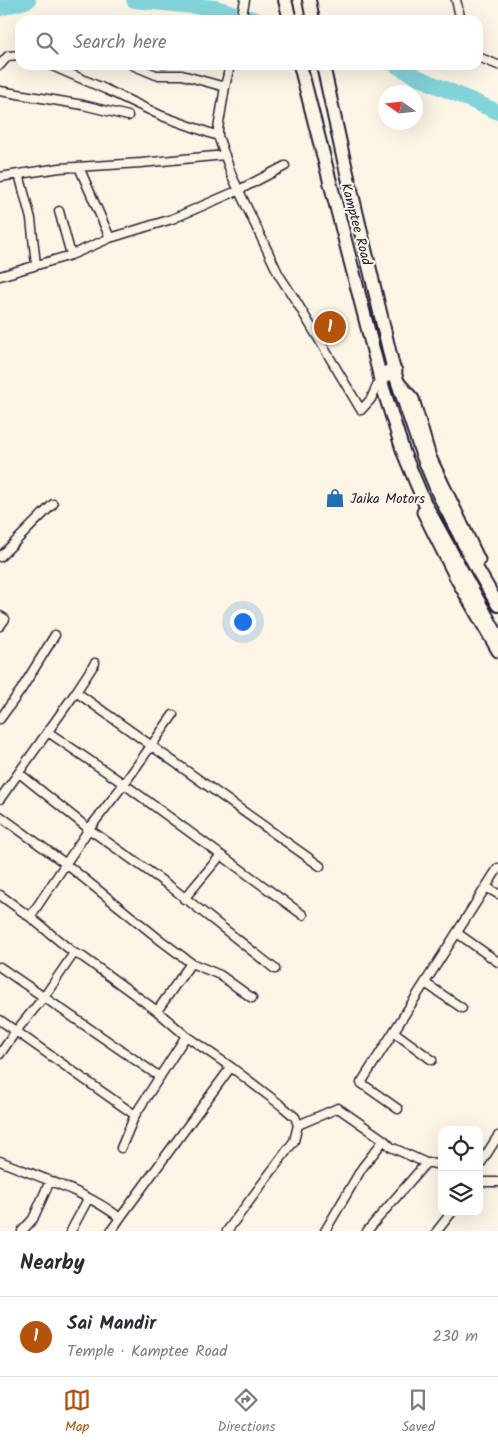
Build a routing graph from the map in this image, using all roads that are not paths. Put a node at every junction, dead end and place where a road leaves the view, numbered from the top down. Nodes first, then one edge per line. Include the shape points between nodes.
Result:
1 (245, 0) edge
2 (285, 0) edge
3 (309, 0) edge
4 (456, 0) edge
5 (242, 15) edge
6 (289, 15) edge
7 (312, 15) edge
8 (460, 15) edge
9 (15, 55) edge
10 (483, 59) edge
11 (0, 65) edge
12 (498, 65) edge
13 (62, 70) edge
14 (144, 70) edge
15 (229, 70) edge
16 (301, 70) edge
17 (324, 70) edge
18 (225, 87) junction
19 (0, 91) edge
20 (128, 116) dead end
21 (218, 136) junction
22 (225, 155) junction
23 (285, 166) dead end
24 (79, 167) junction
25 (19, 174) junction
26 (0, 177) edge
27 (239, 190) junction
28 (59, 212) dead end
29 (110, 238) junction
30 (71, 254) junction
31 (36, 265) junction
32 (0, 276) edge
33 (389, 380) junction
34 (54, 504) dead end
35 (0, 557) edge
36 (498, 595) edge
37 (498, 605) edge
38 (0, 616) edge
39 (0, 626) edge
40 (55, 635) dead end
41 (498, 637) edge
42 (498, 651) edge
43 (95, 663) dead end
44 (76, 692) junction
45 (173, 715) dead end
46 (0, 719) edge
47 (48, 732) junction
48 (152, 745) junction
49 (19, 773) junction
50 (124, 784) junction
51 (0, 799) edge
52 (0, 816) edge
53 (89, 829) junction
54 (221, 854) junction
55 (66, 864) junction
56 (320, 866) dead end
57 (498, 868) edge
58 (486, 887) junction
59 (498, 894) edge
60 (0, 895) edge
61 (184, 899) junction
62 (303, 915) dead end
63 (30, 916) junction
64 (457, 933) junction
65 (74, 953) junction
66 (498, 962) edge
67 (191, 963) junction
68 (0, 967) edge
69 (275, 968) dead end
70 (425, 983) junction
71 (44, 997) junction
72 (252, 998) dead end
73 (462, 1008) dead end
74 (157, 1011) junction
75 (0, 1020) edge
76 (16, 1031) junction
77 (394, 1032) junction
78 (186, 1036) junction
79 (0, 1054) edge
80 (432, 1060) dead end
81 (231, 1068) junction
82 (160, 1077) junction
83 (398, 1108) dead end
84 (135, 1115) junction
85 (298, 1125) junction
86 (498, 1136) edge
87 (384, 1140) junction
88 (121, 1148) dead end
89 (483, 1160) edge
90 (0, 1161) edge
91 (426, 1163) junction
92 (438, 1165) edge
93 (50, 1181) junction
94 (483, 1182) edge
95 (498, 1182) edge
96 (88, 1199) junction
97 (449, 1216) edge
98 (120, 1218) junction
99 (22, 1231) edge
100 (71, 1231) edge
101 (111, 1231) edge
102 (226, 1231) edge
103 (325, 1231) edge
104 (367, 1231) edge
105 (437, 1231) edge

1 - 5 street
2 - 6 main road
3 - 7 main road
4 - 8 street
9 - 11 street via 8,56
10 - 12 street
13 - 21 street via 162,116
14 - 18 street via 156,75 182,75
15 - 18 street
16 - 33 main road, Kamptee Road
17 - 33 main road
18 - 21 street
19 - 20 street
21 - 22 street
22 - 24 street
22 - 27 street
23 - 27 street
24 - 25 street
24 - 29 street
25 - 26 street
25 - 31 street via 31,219
27 - 29 street via 172,219
27 - 33 street via 278,275 361,410
28 - 30 street
29 - 30 street
30 - 31 street
31 - 32 street
33 - 36 main road via 413,399 430,457
33 - 37 main road via 439,495
33 - 41 main road via 404,454 425,504
33 - 42 main road via 382,407 420,507
34 - 35 street
38 - 39 street via 5,619
40 - 46 street via 22,690
43 - 44 street
44 - 47 street
44 - 48 street
45 - 48 street
47 - 49 street
47 - 50 street
48 - 50 street
48 - 56 street
49 - 51 street
49 - 53 street
50 - 53 street
50 - 54 street
52 - 55 street
53 - 55 street
53 - 61 street
54 - 61 street
54 - 62 street
55 - 63 street
55 - 67 street
57 - 58 street
58 - 59 street
58 - 64 street
60 - 63 street
61 - 69 street
63 - 65 street
64 - 66 street
64 - 70 street
65 - 71 street
65 - 74 street
67 - 72 street via 220,976
67 - 74 street
68 - 71 street
70 - 73 street
70 - 77 street
71 - 76 street
71 - 82 street
74 - 78 street
75 - 76 street
76 - 79 street
76 - 84 street
77 - 80 street
77 - 83 street via 361,1083
78 - 81 street
78 - 82 street
81 - 85 street via 295,1117
81 - 98 street
82 - 84 street
84 - 88 street
85 - 87 street via 338,1108
85 - 102 street via 294,1141
86 - 89 street
87 - 91 street via 391,1147
87 - 103 street via 362,1168
90 - 93 street
91 - 92 street
91 - 104 street
93 - 96 street
93 - 99 street via 33,1219
94 - 95 street
96 - 98 street
96 - 100 street
97 - 105 street
98 - 101 street

